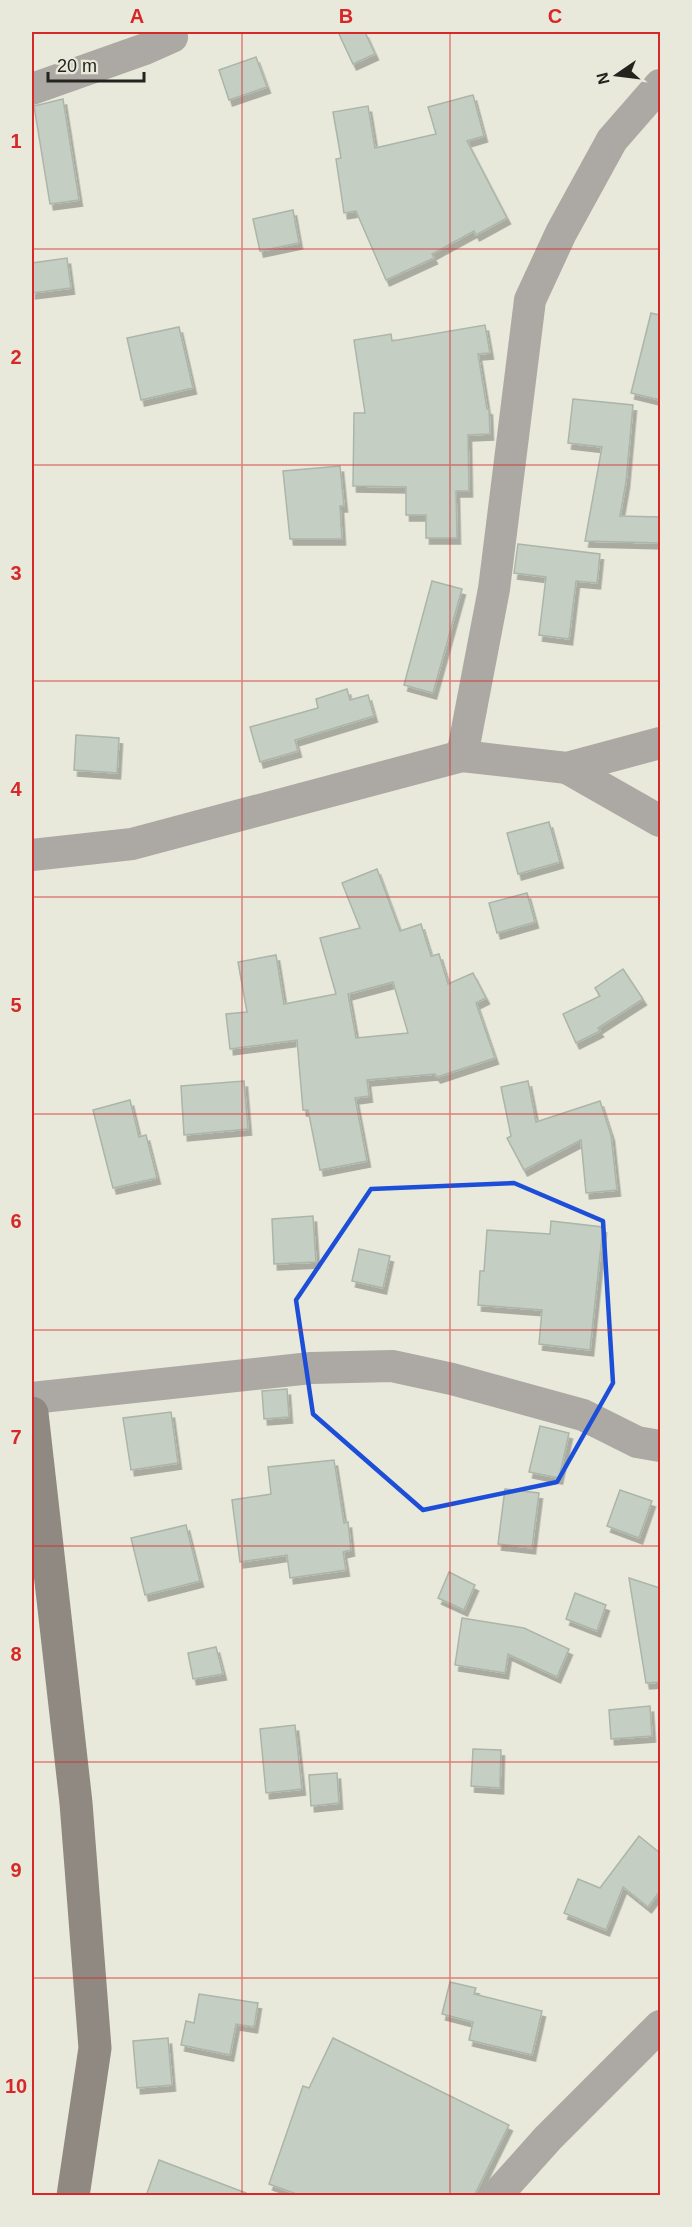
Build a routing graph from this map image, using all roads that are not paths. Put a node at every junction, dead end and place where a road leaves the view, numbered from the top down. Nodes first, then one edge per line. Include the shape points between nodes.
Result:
1 (172, 37) dead end
2 (660, 85) edge
3 (32, 89) edge
4 (660, 742) edge
5 (462, 756) junction
6 (567, 768) junction
7 (660, 821) edge
8 (32, 855) edge
9 (32, 1398) edge
10 (32, 1413) edge
11 (660, 1446) edge
12 (660, 2026) edge
13 (73, 2196) edge
14 (496, 2196) edge

1 - 3 street
2 - 5 street via 612,140 530,300 494,589
4 - 6 street
5 - 6 street
5 - 8 street via 132,844
6 - 7 street
9 - 11 street via 310,1368 392,1366 583,1415 637,1442
10 - 13 street via 76,1803 95,2048
12 - 14 street

